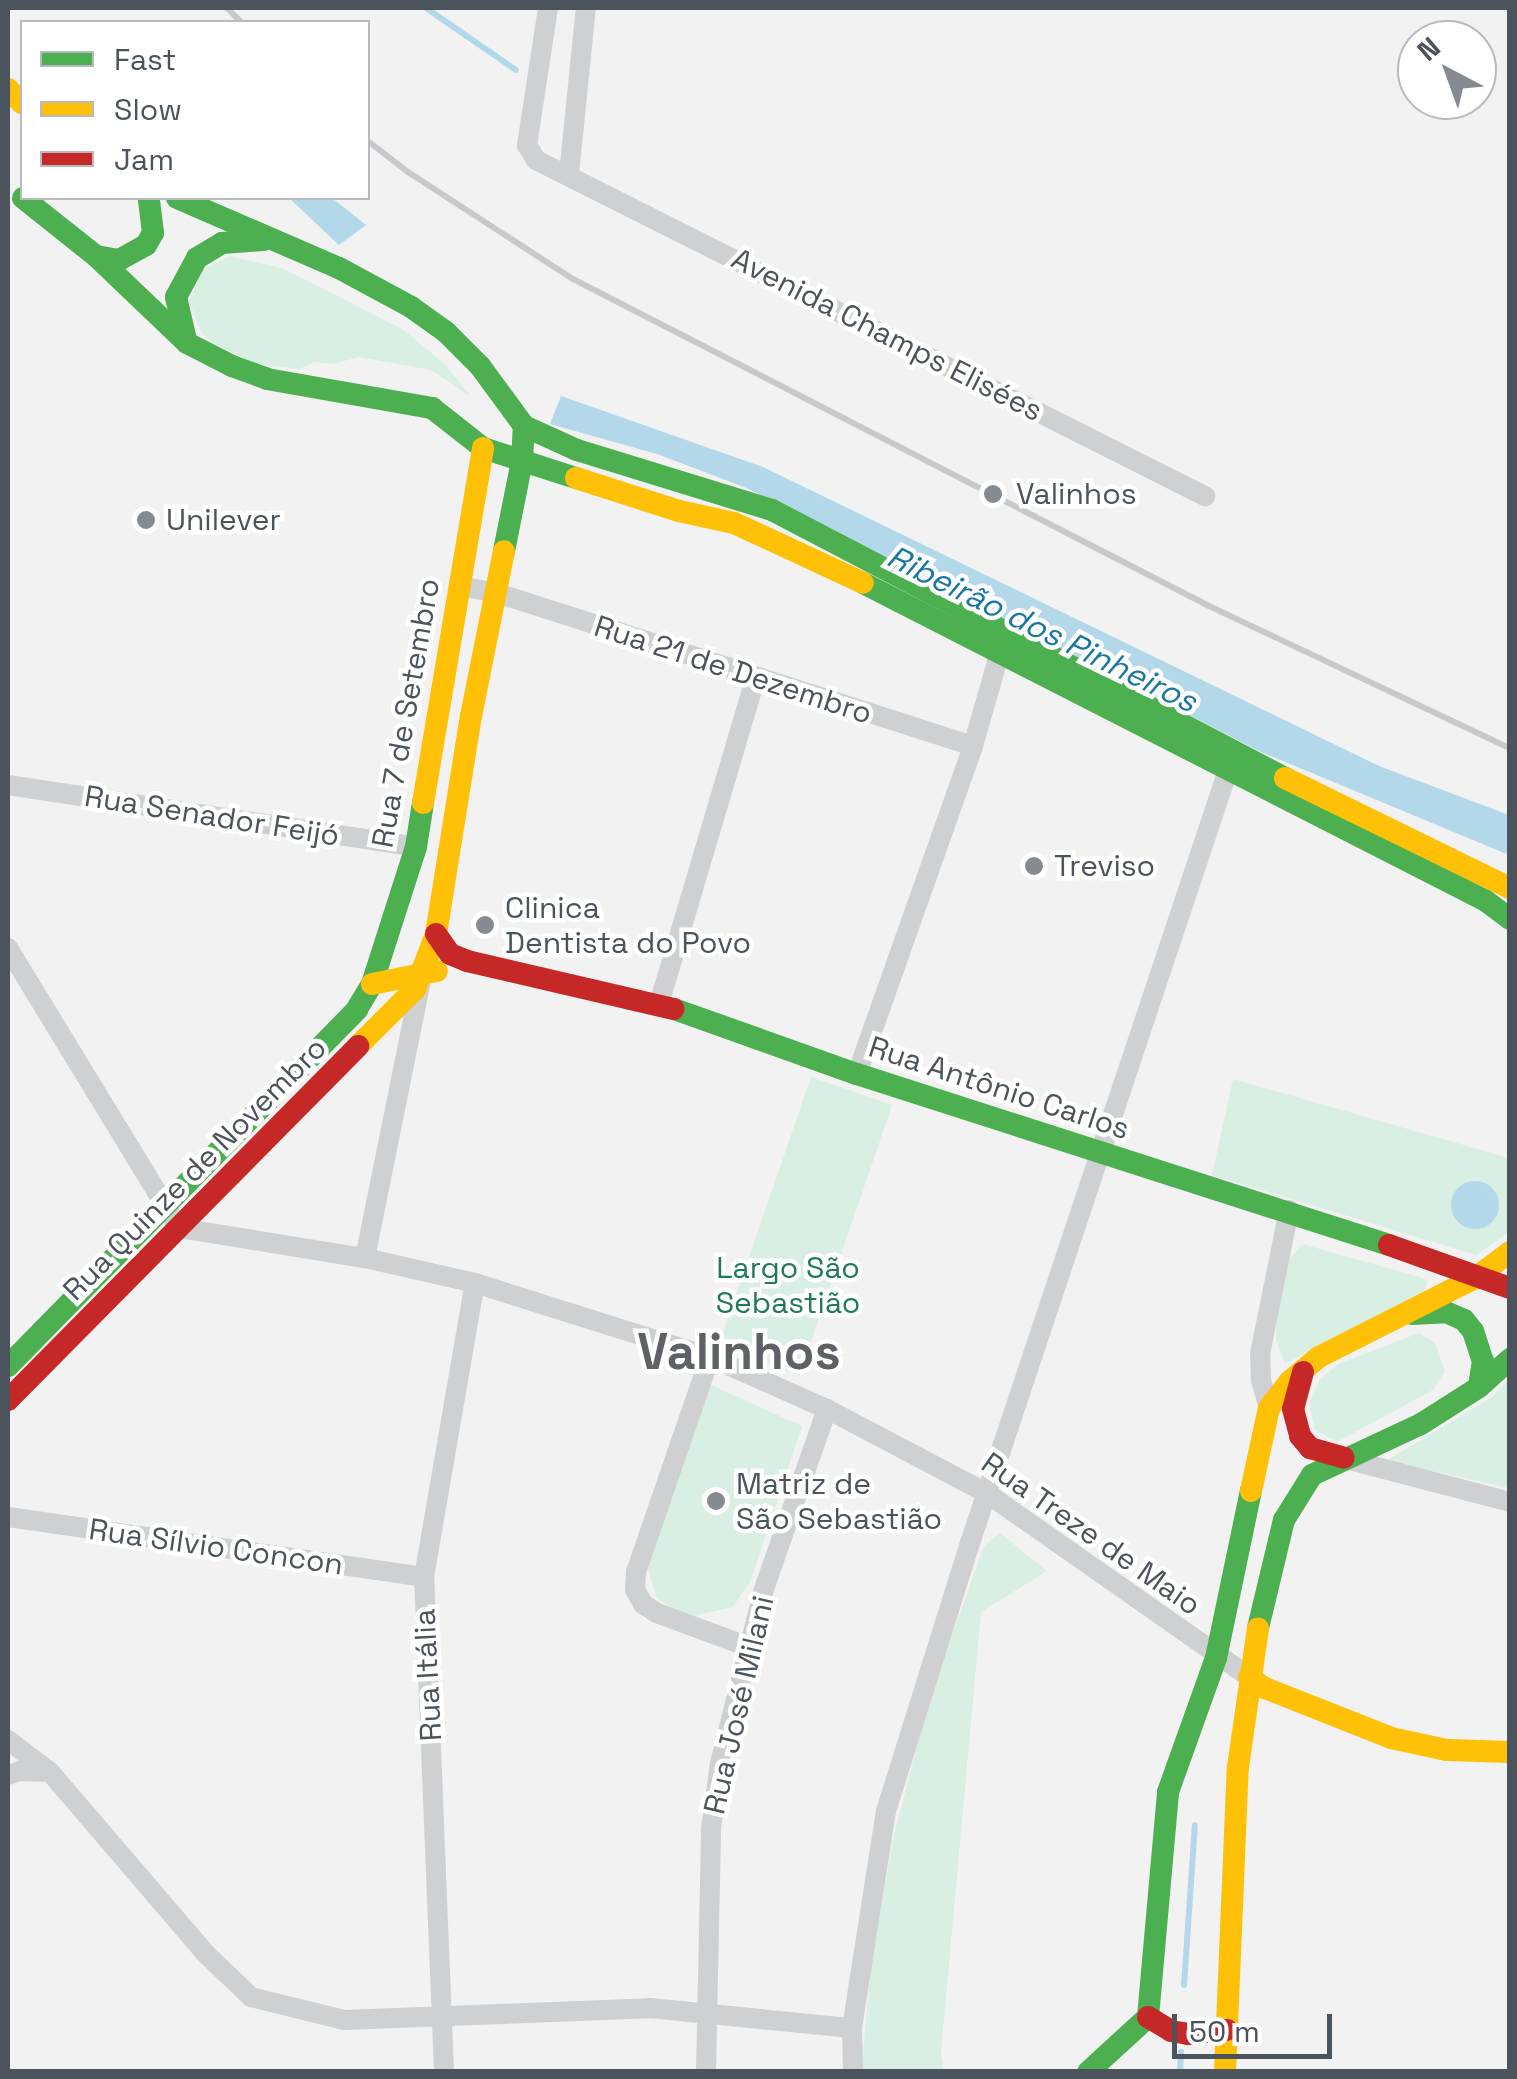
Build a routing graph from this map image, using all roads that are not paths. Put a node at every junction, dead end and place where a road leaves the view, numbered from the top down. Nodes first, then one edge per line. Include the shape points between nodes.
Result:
1 (548, 8) edge
2 (586, 8) edge
3 (569, 174) junction
4 (27, 200) edge
5 (150, 200) edge
6 (181, 200) edge
7 (266, 240) junction
8 (96, 256) junction
9 (187, 343) junction
10 (524, 426) junction
11 (484, 448) junction
12 (522, 461) junction
13 (1205, 496) dead end
14 (459, 586) junction
15 (494, 592) junction
16 (1004, 640) junction
17 (755, 679) junction
18 (973, 746) junction
19 (1227, 772) junction
20 (8, 785) edge
21 (416, 847) junction
22 (1510, 888) edge
23 (1510, 919) edge
24 (436, 934) junction
25 (8, 948) edge
26 (467, 961) junction
27 (421, 978) junction
28 (372, 984) junction
29 (659, 1004) junction
30 (374, 1033) junction
31 (410, 1040) junction
32 (857, 1074) junction
33 (1102, 1152) junction
34 (164, 1208) junction
35 (1289, 1210) junction
36 (179, 1228) junction
37 (1510, 1252) edge
38 (365, 1258) junction
39 (1475, 1278) junction
40 (476, 1283) junction
41 (1510, 1288) edge
42 (1404, 1315) junction
43 (710, 1357) junction
44 (1510, 1359) edge
45 (8, 1366) edge
46 (1304, 1370) junction
47 (1479, 1388) junction
48 (8, 1400) edge
49 (826, 1408) junction
50 (1268, 1408) junction
51 (1344, 1458) junction
52 (988, 1494) junction
53 (1510, 1502) edge
54 (8, 1516) edge
55 (424, 1577) junction
56 (749, 1646) junction
57 (1216, 1658) junction
58 (1249, 1676) junction
59 (8, 1740) edge
60 (1510, 1752) edge
61 (50, 1772) junction
62 (8, 1775) edge
63 (706, 2012) junction
64 (1148, 2017) junction
65 (444, 2019) junction
66 (852, 2028) junction
67 (1228, 2030) junction
68 (444, 2072) edge
69 (706, 2072) edge
70 (853, 2072) edge
71 (1088, 2072) edge
72 (1225, 2072) edge

1 - 3 street, Avenida Champs Elisées via 528,145 536,160
2 - 3 street
3 - 13 street, Avenida Champs Elisées
4 - 8 main road
5 - 8 main road via 153,233 146,246 119,260
6 - 7 main road
7 - 9 main road via 222,243 198,258 176,297
7 - 10 main road via 338,268 434,323 480,366
8 - 9 main road
9 - 11 main road via 267,379 432,408
10 - 12 main road
10 - 16 main road via 577,450 772,510
11 - 12 main road
11 - 14 main road, Rua 7 de Setembro
12 - 15 main road
12 - 16 main road via 734,523
14 - 15 street, Rua 21 de Dezembro
14 - 21 main road, Rua 7 de Setembro
15 - 17 street, Rua 21 de Dezembro
15 - 24 main road
16 - 18 street
16 - 19 main road
16 - 22 main road
17 - 18 street, Rua 21 de Dezembro
17 - 29 street
18 - 32 street
19 - 23 main road
19 - 33 street
20 - 21 street, Rua Senador Feijó
21 - 28 main road, Rua 7 de Setembro
24 - 26 main road, Rua Antônio Carlos via 450,954
24 - 27 main road
25 - 34 street
26 - 27 main road
26 - 29 main road, Rua Antônio Carlos
27 - 28 main road
27 - 30 main road, Rua Quinze de Novembro
27 - 31 street
28 - 34 main road, Rua Quinze de Novembro via 358,1009
29 - 32 main road, Rua Antônio Carlos
30 - 31 main road via 388,1030
30 - 36 main road, Rua Quinze de Novembro
31 - 38 street
32 - 33 main road, Rua Antônio Carlos
33 - 35 main road, Rua Antônio Carlos
33 - 52 street
34 - 36 street
34 - 45 main road, Rua Quinze de Novembro
35 - 39 main road, Rua Antônio Carlos
35 - 50 street via 1260,1354
36 - 38 street, Rua Treze de Maio
36 - 48 main road, Rua Quinze de Novembro
37 - 39 main road
38 - 40 street, Rua Treze de Maio
39 - 41 main road, Rua Antônio Carlos
39 - 42 main road
40 - 43 street, Rua Treze de Maio
40 - 55 street, Rua Itália
42 - 46 main road
42 - 47 main road via 1446,1312 1464,1320 1483,1362
43 - 49 street, Rua Treze de Maio
43 - 56 street via 635,1590 657,1613
44 - 47 main road
46 - 50 main road
46 - 51 main road via 1293,1409 1300,1436 1310,1448
47 - 51 main road via 1421,1424
49 - 52 street, Rua Treze de Maio
49 - 56 street, Rua José Milani
50 - 57 main road
51 - 53 street
51 - 58 main road via 1312,1475 1284,1520
52 - 57 street, Rua Treze de Maio
52 - 66 street via 886,1812
54 - 55 street, Rua Sílvio Concon
55 - 65 street, Rua Itália
56 - 63 street, Rua José Milani via 711,1830
57 - 58 street, Rua Treze de Maio
57 - 64 main road via 1168,1792
58 - 60 main road, Rua Treze de Maio via 1391,1738 1447,1750
58 - 67 main road via 1238,1767
59 - 61 street
61 - 62 street
61 - 65 street via 250,1996 344,2020
63 - 65 street via 650,2008
63 - 66 street
63 - 69 street, Rua José Milani
64 - 67 main road via 1188,2034
64 - 71 main road
65 - 68 street, Rua Itália
66 - 70 street
67 - 72 main road

